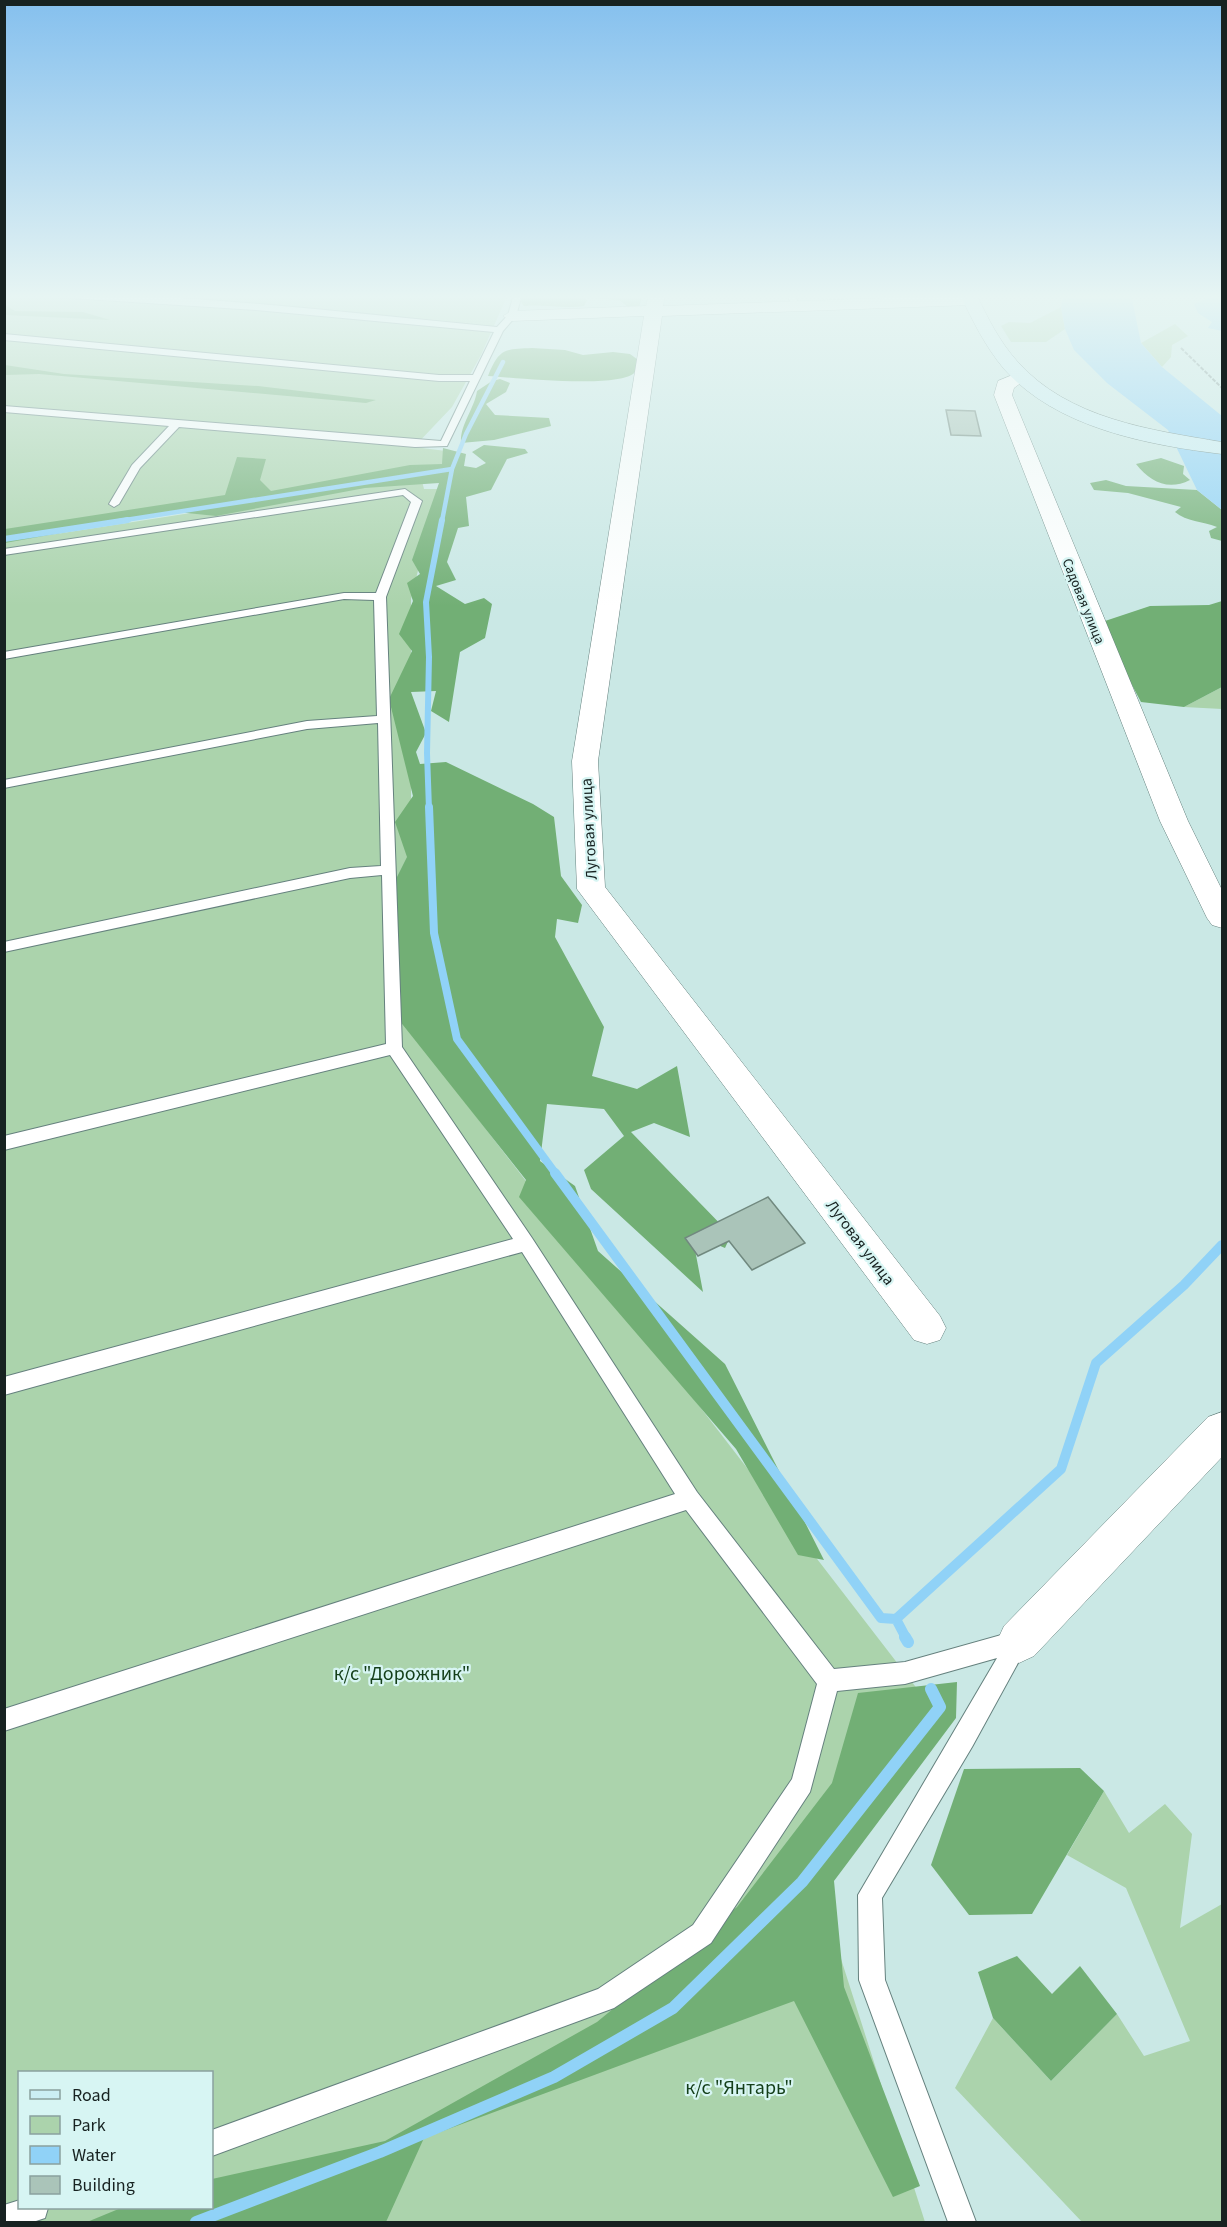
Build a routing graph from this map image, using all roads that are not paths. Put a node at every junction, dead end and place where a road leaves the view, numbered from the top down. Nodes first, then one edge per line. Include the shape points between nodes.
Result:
1 (466, 398) edge
2 (640, 398) edge
3 (1004, 398) edge
4 (1052, 398) edge
5 (4, 409) edge
6 (177, 423) junction
7 (1222, 448) edge
8 (114, 504) dead end
9 (4, 552) edge
10 (380, 597) junction
11 (4, 656) edge
12 (384, 719) junction
13 (4, 784) edge
14 (389, 870) junction
15 (1222, 918) edge
16 (4, 947) edge
17 (394, 1048) junction
18 (4, 1143) edge
19 (526, 1243) junction
20 (927, 1328) dead end
21 (4, 1386) edge
22 (1222, 1430) edge
23 (690, 1499) junction
24 (1019, 1641) junction
25 (829, 1681) junction
26 (4, 1720) edge
27 (213, 2143) edge
28 (32, 2209) edge
29 (4, 2219) edge
30 (962, 2223) edge

1 - 6 lane via 444,444
2 - 20 street, Луговая улица via 585,761 591,889
3 - 15 street, Садовая улица via 1174,821
4 - 7 main road via 1116,429
5 - 6 lane
6 - 8 lane via 136,468
9 - 10 lane via 405,492 417,501
10 - 11 lane via 344,596
10 - 12 lane
12 - 13 lane via 307,725
12 - 14 lane
14 - 16 lane via 350,873
14 - 17 lane
17 - 18 lane
17 - 19 lane
19 - 21 lane
19 - 23 lane
22 - 24 street
23 - 25 lane
23 - 26 lane
24 - 25 lane via 905,1673
24 - 30 lane via 870,1895 872,1980
25 - 27 lane via 802,1784 702,1934 605,1999
28 - 29 lane

